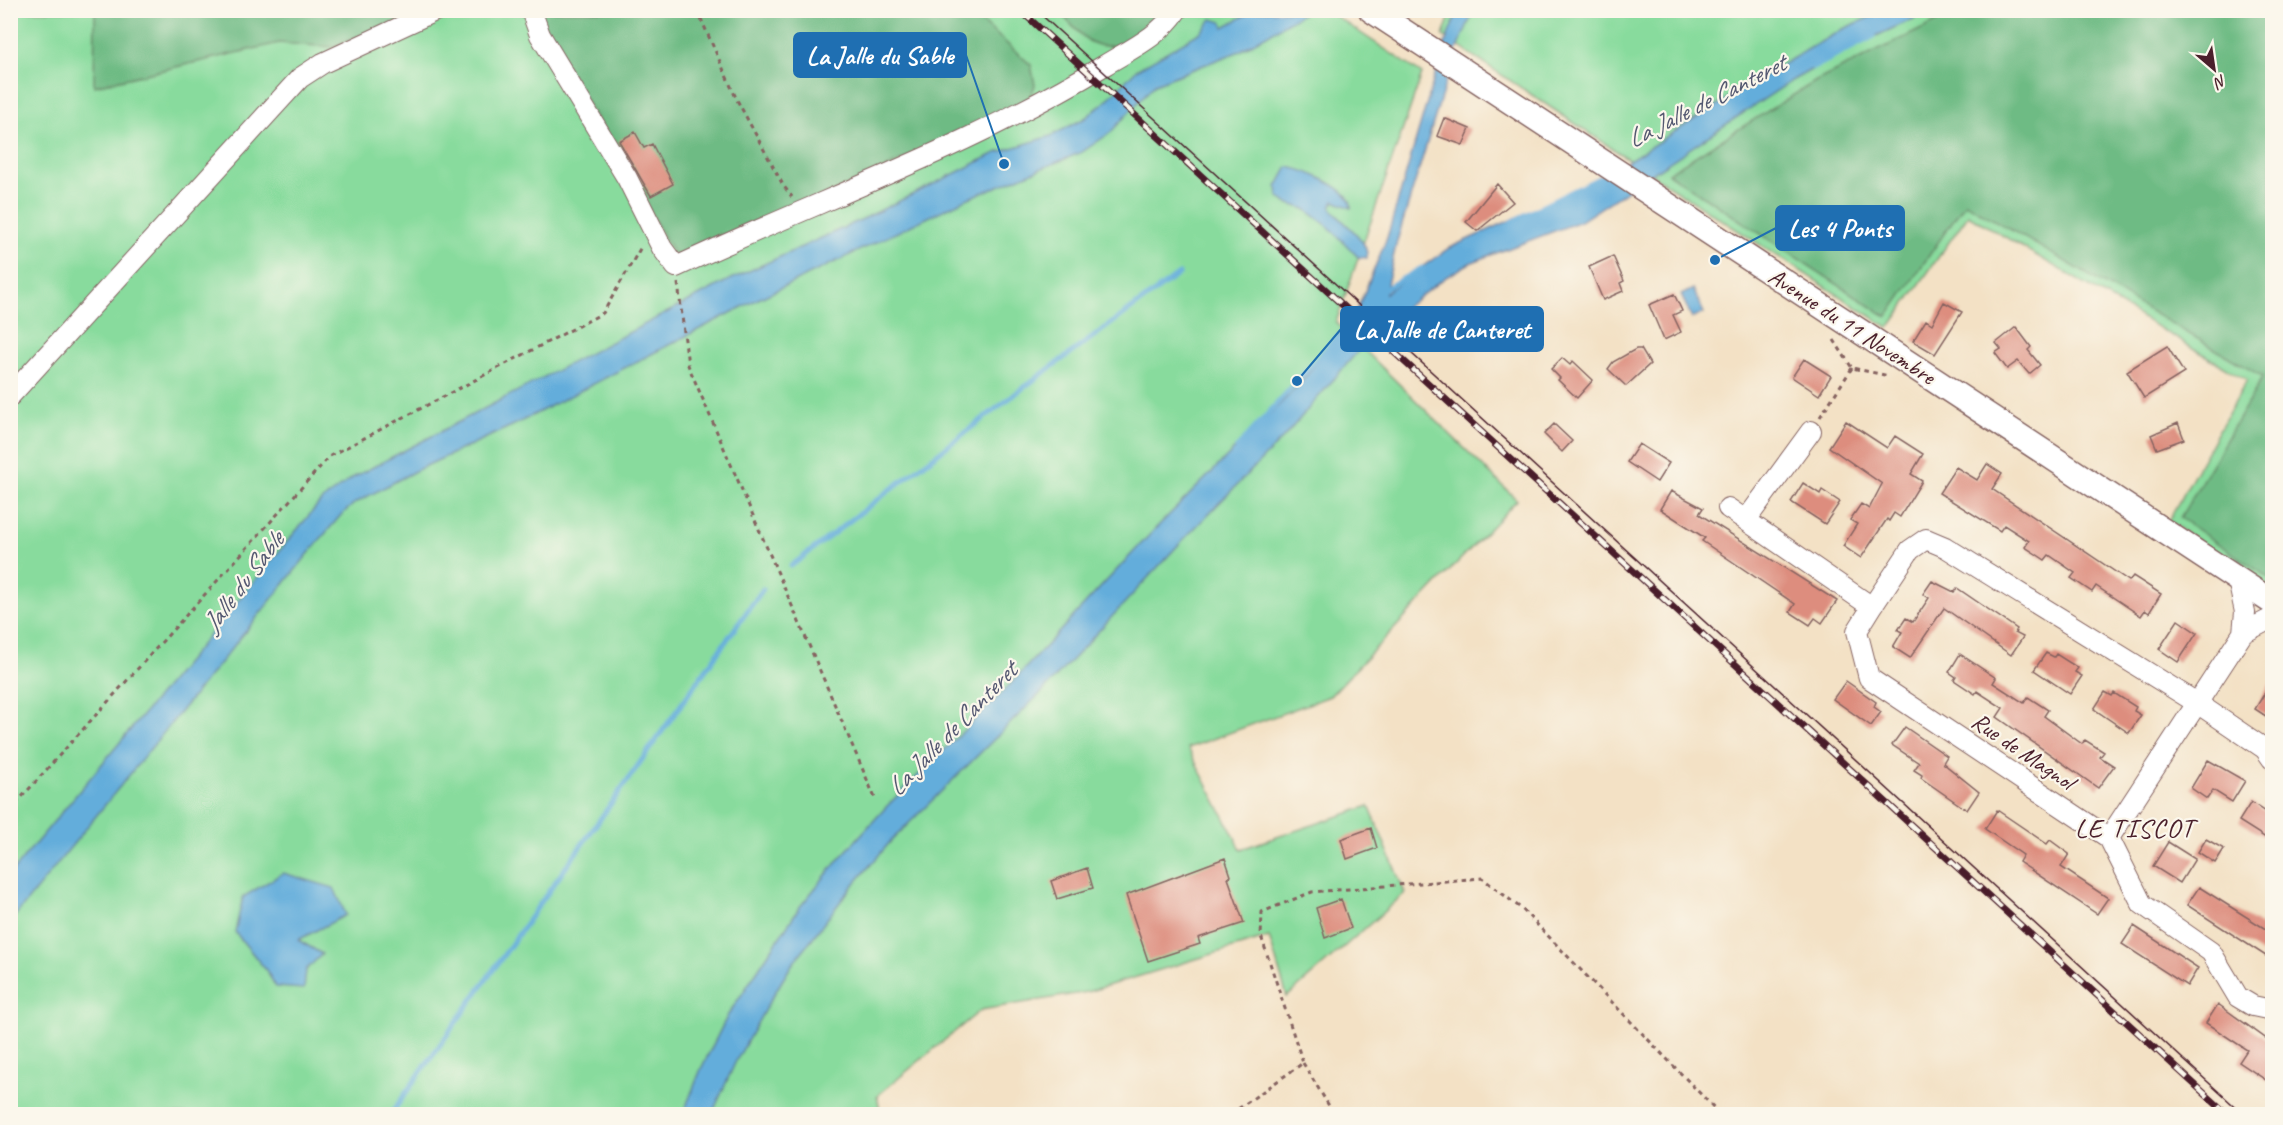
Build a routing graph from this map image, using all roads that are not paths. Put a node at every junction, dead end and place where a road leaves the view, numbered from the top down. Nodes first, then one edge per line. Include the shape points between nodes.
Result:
1 (437, 10) edge
2 (531, 10) edge
3 (1177, 10) edge
4 (1371, 10) edge
5 (10, 396) edge
6 (1811, 431) road end
7 (1728, 508) dead end
8 (1746, 520) junction
9 (2238, 580) junction
10 (2272, 602) edge
11 (1872, 607) junction
12 (2272, 618) edge
13 (2243, 633) junction
14 (2197, 703) junction
15 (2272, 759) edge
16 (2109, 838) junction
17 (2272, 1010) edge

1 - 5 street via 333,58 300,78
2 - 3 street via 540,35 676,267 918,160 1078,81 1157,33
4 - 9 main road, Avenue du 11 Novembre
6 - 8 street
7 - 8 street
8 - 11 street
9 - 10 main road, Avenue du 11 Novembre
9 - 13 street via 2245,612
11 - 14 street, Rue de Magnol via 1910,550 1926,539
11 - 16 street, Rue de Magnol via 1857,631 1869,678
12 - 13 street
13 - 14 street
14 - 15 street via 2265,749
14 - 16 street
16 - 17 street via 2142,904 2211,952 2238,996 2253,1006

